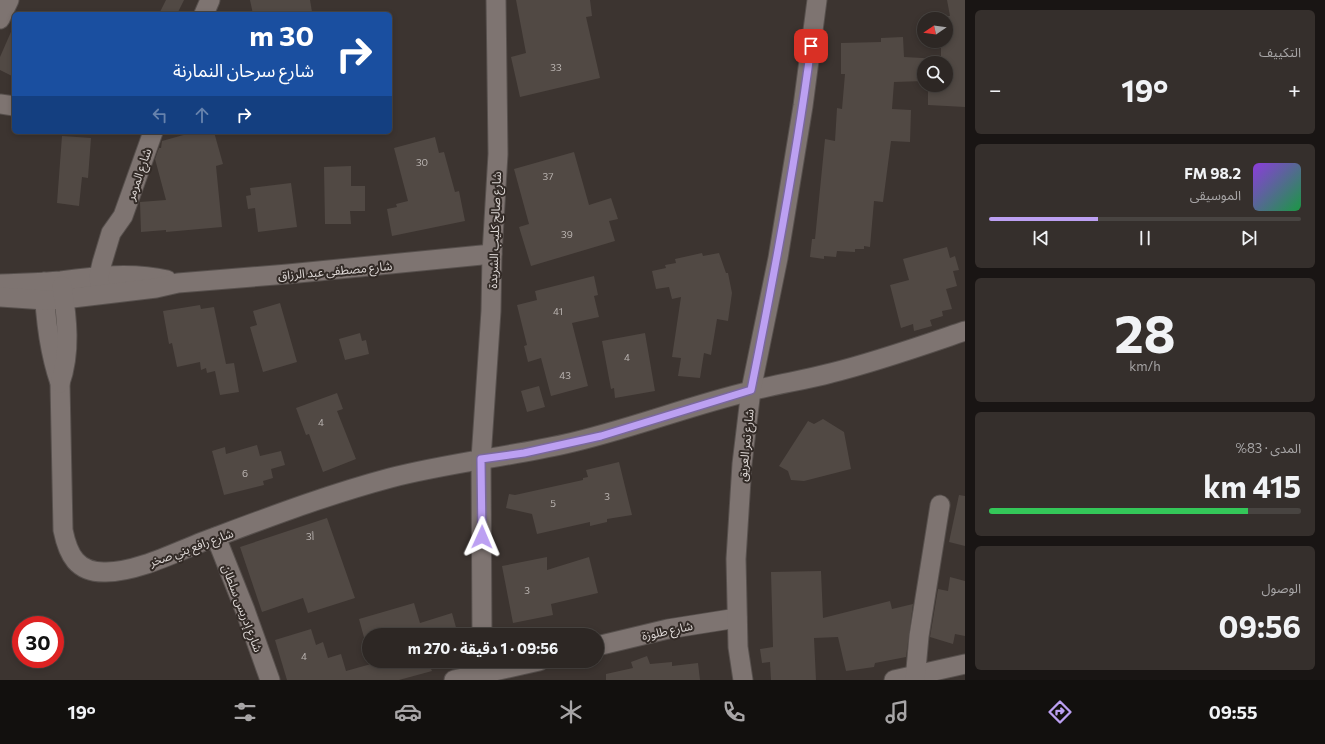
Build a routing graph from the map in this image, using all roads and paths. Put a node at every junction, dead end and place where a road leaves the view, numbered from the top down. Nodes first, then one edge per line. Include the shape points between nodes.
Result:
1 (9, 0) edge
2 (210, 0) edge
3 (496, 0) edge
4 (817, 0) edge
5 (205, 12) edge
6 (0, 19) edge
7 (0, 104) edge
8 (12, 106) edge
9 (152, 134) edge
10 (492, 254) junction
11 (0, 284) edge
12 (106, 285) junction
13 (53, 290) junction
14 (0, 297) edge
15 (965, 331) edge
16 (751, 390) junction
17 (481, 459) junction
18 (940, 505) dead end
19 (216, 537) junction
20 (737, 618) junction
21 (482, 628) edge
22 (604, 644) edge
23 (965, 664) edge
24 (503, 668) edge
25 (482, 672) edge
26 (915, 678) edge
27 (270, 680) edge
28 (454, 680) edge
29 (743, 680) edge
30 (894, 680) edge

1 - 6 street
2 - 5 street
3 - 10 street, شارع صالح كليب الشريدة via 498,154
4 - 16 street, شارع نمر العريق via 803,106 780,243
7 - 8 street
9 - 12 street, شارع المرمر via 123,216 122,235
10 - 12 street, شارع مصطفى عبد الرزاق via 178,283 156,288
10 - 17 street, شارع صالح كليب الشريدة via 491,310
11 - 13 street
12 - 13 street, شارع مصطفى عبد الرزاق
13 - 14 street
13 - 19 street, شارع رافع بني صخر via 53,364 60,383 63,530 67,549 74,560 92,571 113,572 145,564
15 - 16 street, شارع رافع بني صخر via 831,373
16 - 17 street, شارع رافع بني صخر via 601,436 524,453
16 - 20 street, شارع نمر العريق via 742,464 736,559
17 - 19 street, شارع رافع بني صخر via 389,478
17 - 21 street, شارع صالح كليب الشريدة
18 - 26 street via 919,636
19 - 27 street, شارع إدريس سلطان
20 - 22 street, شارع طلوزة via 668,629
20 - 29 street, شارع نمر العريق
23 - 26 street
24 - 25 street
25 - 28 street
26 - 30 street

